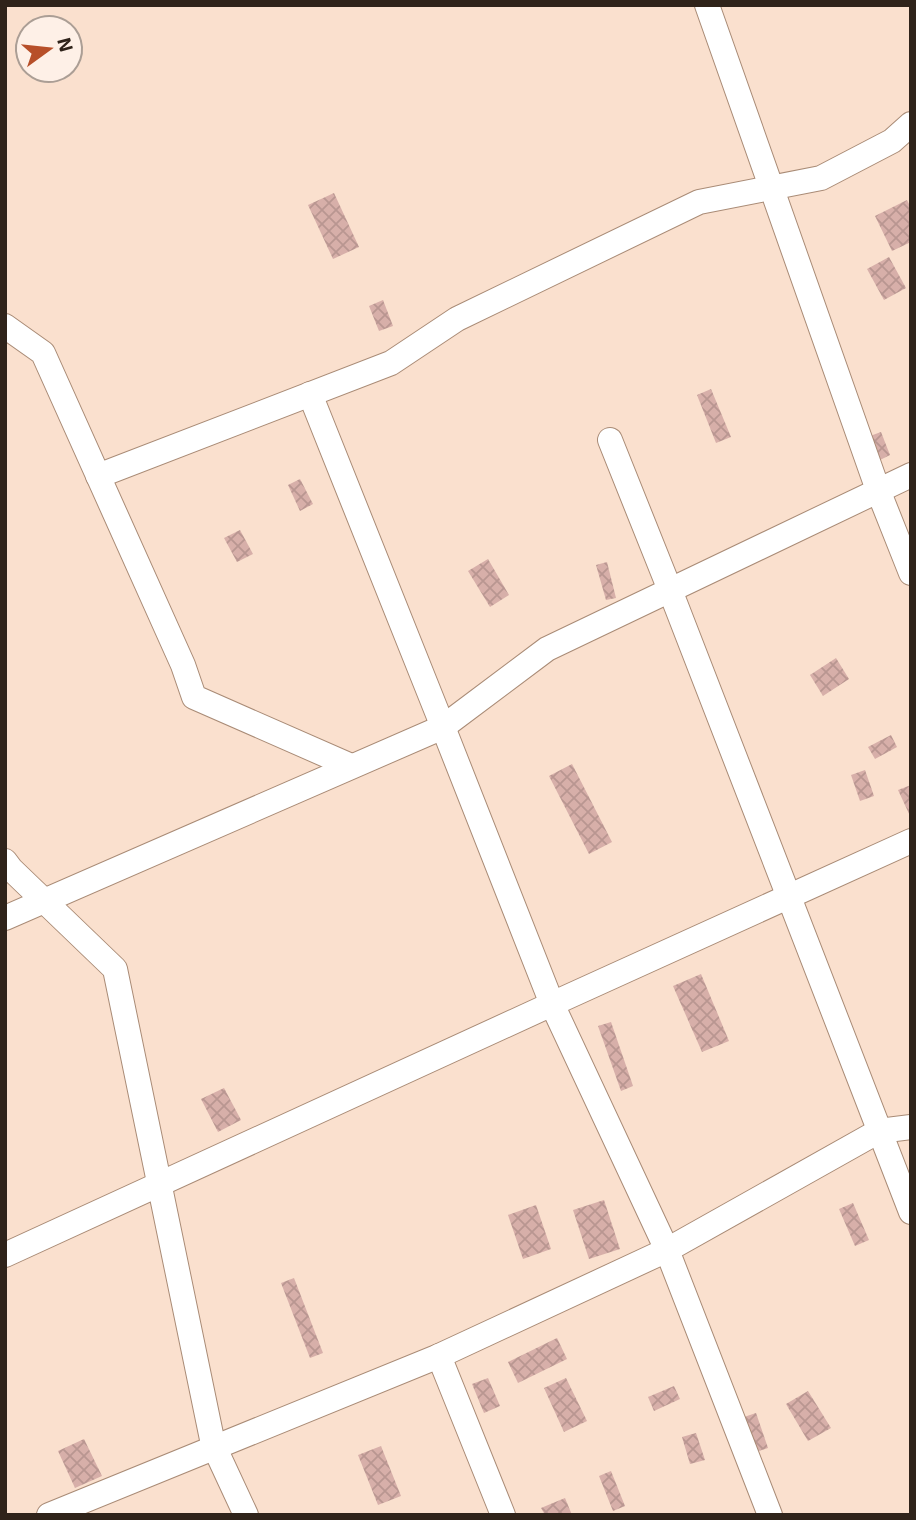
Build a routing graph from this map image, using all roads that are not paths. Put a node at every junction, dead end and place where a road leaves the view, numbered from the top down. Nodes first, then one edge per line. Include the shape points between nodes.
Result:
1 (708, 5) edge
2 (911, 124) edge
3 (772, 187) junction
4 (5, 326) edge
5 (310, 394) junction
6 (610, 440) dead end
7 (911, 475) edge
8 (98, 476) junction
9 (878, 490) junction
10 (911, 573) edge
11 (670, 590) junction
12 (443, 727) junction
13 (351, 766) junction
14 (911, 841) edge
15 (5, 861) edge
16 (789, 897) junction
17 (44, 901) junction
18 (5, 918) edge
19 (552, 1004) junction
20 (911, 1127) edge
21 (879, 1131) junction
22 (159, 1185) junction
23 (911, 1212) edge
24 (667, 1250) junction
25 (5, 1255) edge
26 (439, 1356) junction
27 (214, 1447) junction
28 (49, 1515) edge
29 (246, 1515) edge
30 (503, 1515) edge
31 (770, 1515) edge

1 - 3 street
2 - 3 street via 892,141 821,178
3 - 5 street via 699,202 457,319 391,363
3 - 9 street
4 - 8 street via 43,353
5 - 8 street
5 - 12 street
6 - 11 street
7 - 9 street
8 - 13 street via 194,697
9 - 10 street
9 - 11 street
11 - 12 street via 547,649
11 - 16 street
12 - 13 street
12 - 19 street
13 - 17 street
14 - 16 street
15 - 17 street
16 - 19 street
16 - 21 street
17 - 18 street
17 - 22 street via 115,969
19 - 22 street
19 - 24 street
20 - 21 street
21 - 23 street
21 - 24 street
22 - 25 street
22 - 27 street
24 - 26 street
24 - 31 street
26 - 27 street
26 - 30 street
27 - 28 street
27 - 29 street

